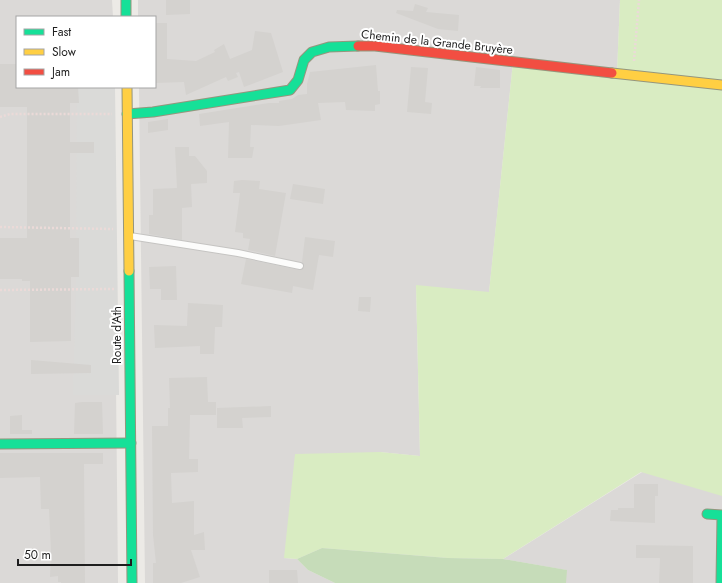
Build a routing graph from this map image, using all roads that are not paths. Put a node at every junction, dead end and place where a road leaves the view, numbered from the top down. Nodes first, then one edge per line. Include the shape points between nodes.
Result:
1 (126, 0) edge
2 (126, 16) edge
3 (722, 85) edge
4 (127, 88) edge
5 (127, 114) junction
6 (128, 233) junction
7 (300, 266) dead end
8 (131, 443) junction
9 (0, 444) edge
10 (707, 514) dead end
11 (132, 583) edge
12 (721, 583) edge

1 - 2 street
3 - 5 street, Chemin de la Grande Bruyère via 350,45 317,49 307,56 297,82 290,90
4 - 5 street, Route d'Ath
5 - 6 street, Route d'Ath
6 - 7 lane
6 - 8 street, Route d'Ath
8 - 9 street
8 - 11 street, Route d'Ath
10 - 12 street via 722,515

